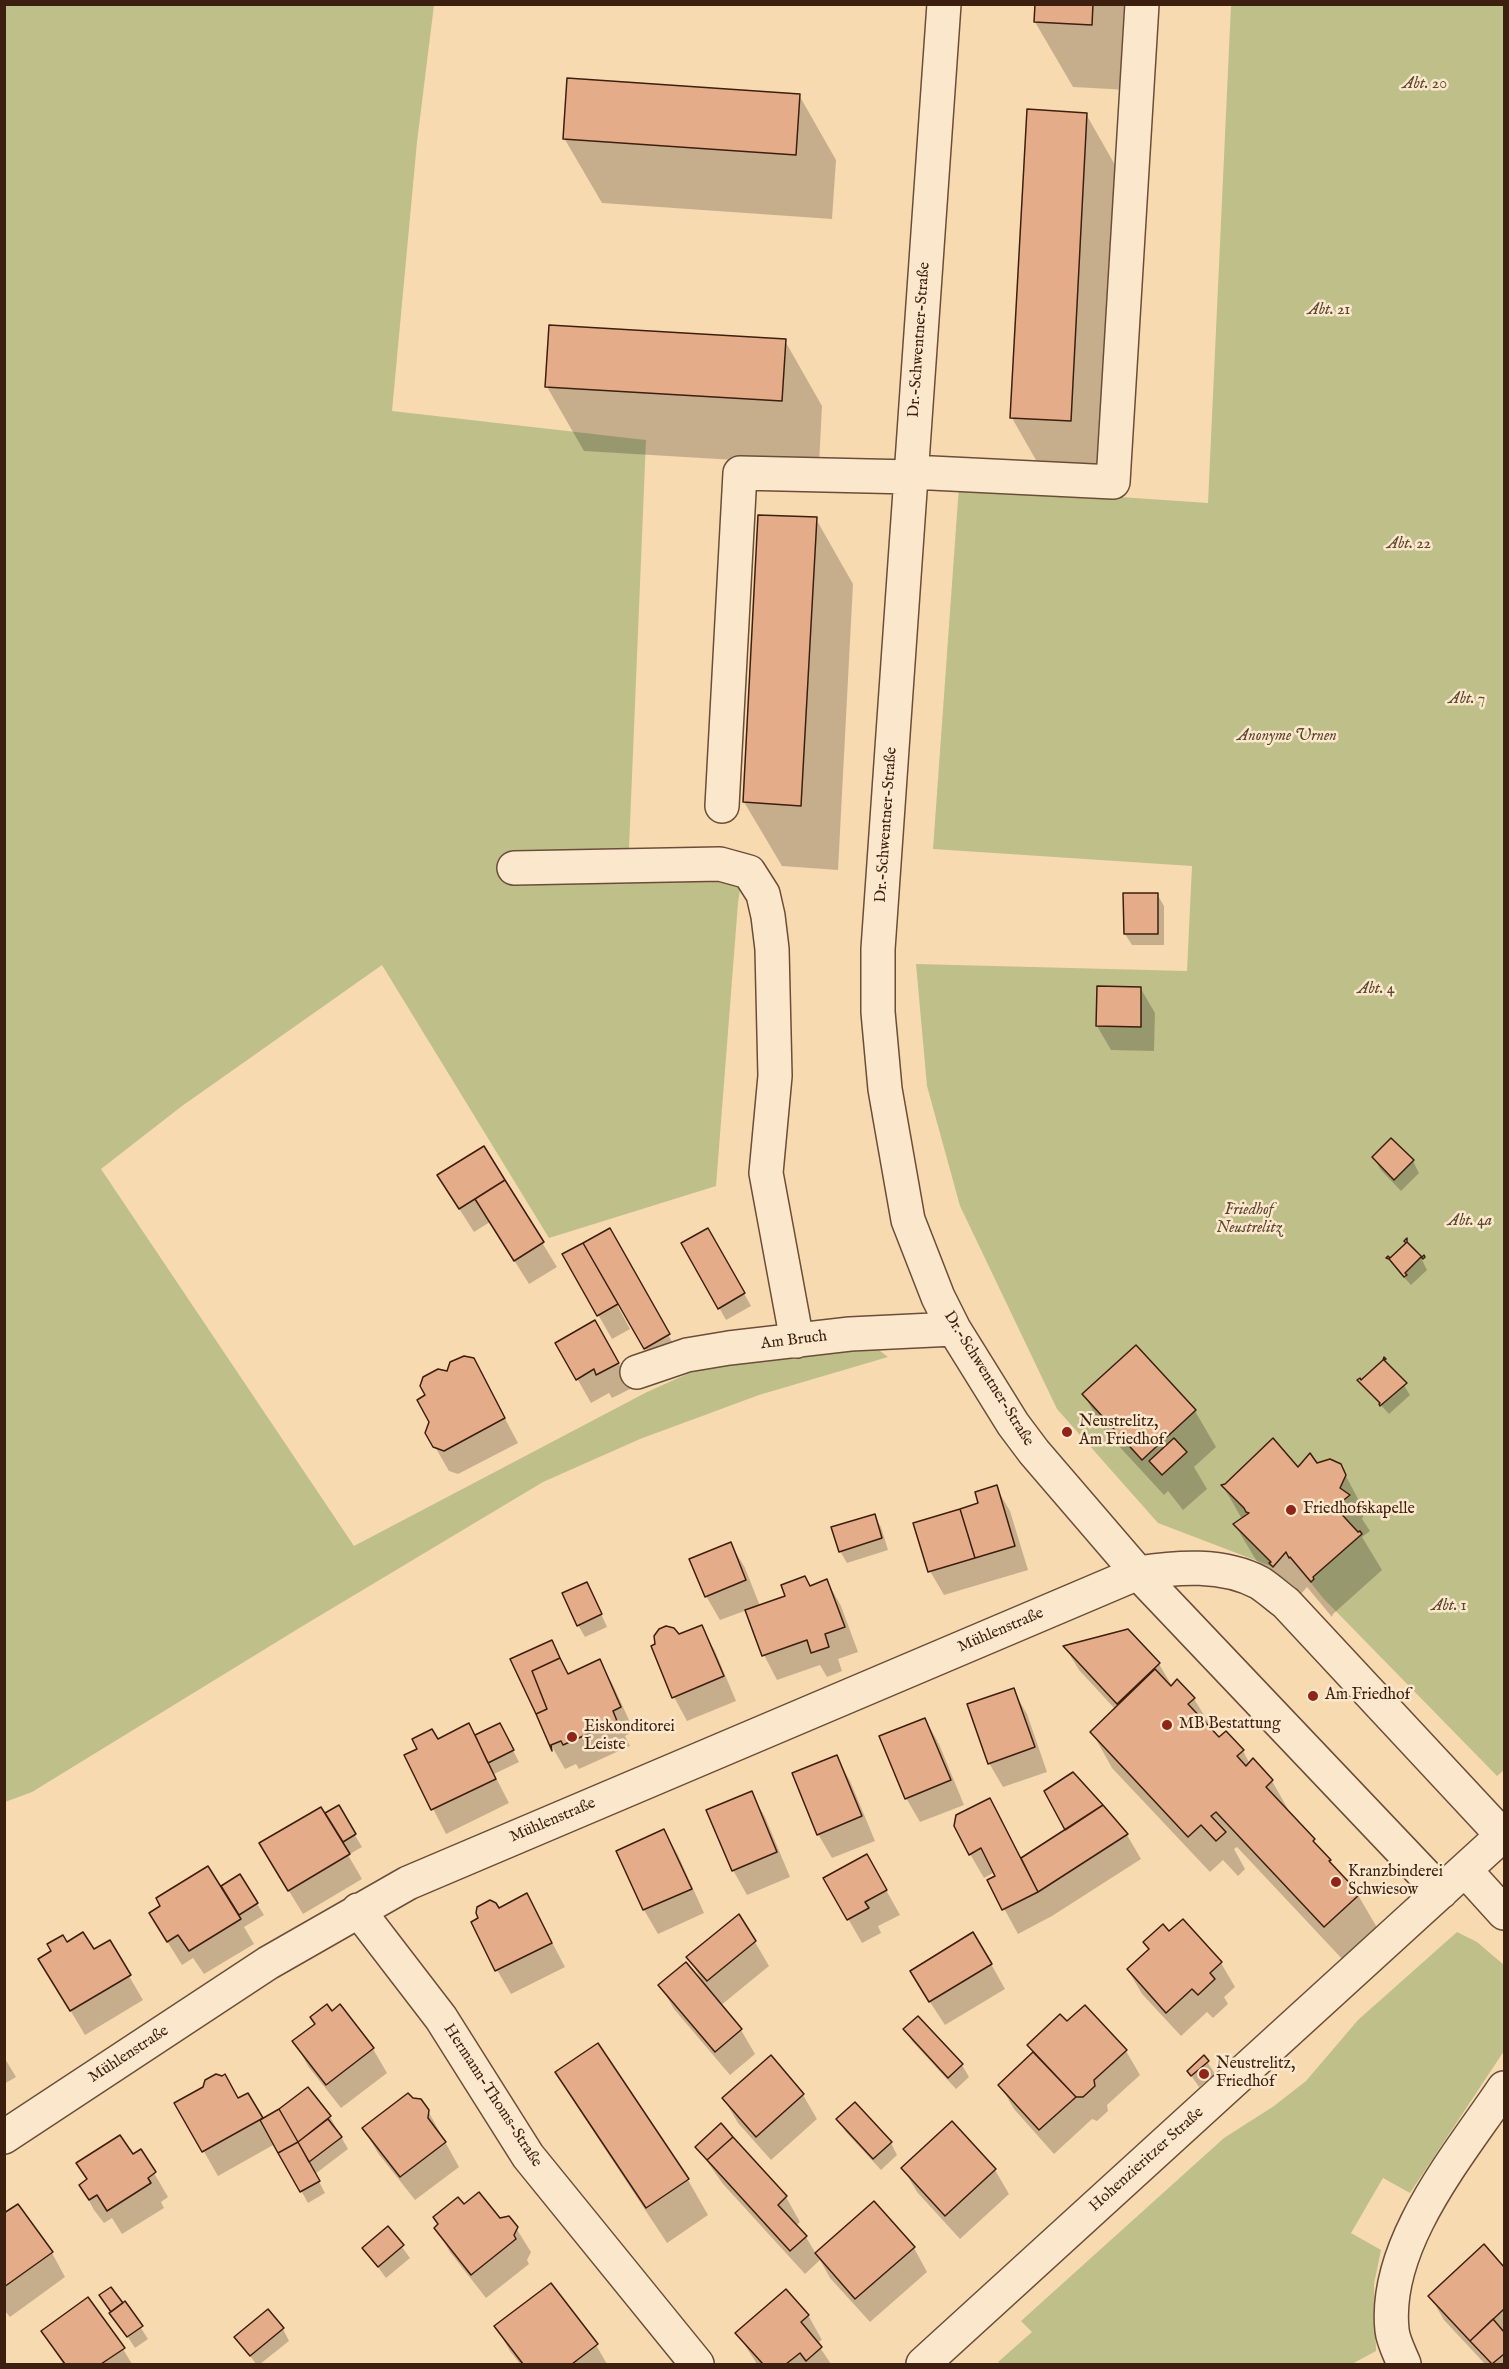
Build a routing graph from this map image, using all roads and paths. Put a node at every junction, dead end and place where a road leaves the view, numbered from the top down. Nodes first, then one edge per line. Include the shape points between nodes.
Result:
1 (944, 4) edge
2 (1142, 4) edge
3 (911, 474) junction
4 (722, 806) dead end
5 (514, 868) dead end
6 (954, 1329) junction
7 (797, 1341) junction
8 (637, 1372) dead end
9 (1138, 1573) junction
10 (1504, 1835) edge
11 (1466, 1870) junction
12 (1441, 1892) junction
13 (358, 1910) junction
14 (1504, 1913) edge
15 (1504, 2088) edge
16 (4, 2138) edge
17 (697, 2364) edge
18 (923, 2364) edge
19 (1404, 2364) edge

1 - 3 street, Dr.-Schwentner-Straße
2 - 3 street via 1113,482
3 - 4 street via 740,473
3 - 6 street, Dr.-Schwentner-Straße via 878,949 878,1012 885,1089 908,1220
5 - 7 street via 720,864 749,872 764,894 772,950 775,1076 766,1173
6 - 7 street, Am Bruch
6 - 9 street, Dr.-Schwentner-Straße via 1034,1452
7 - 8 street, Am Bruch via 687,1355
9 - 10 street via 1179,1567 1231,1572 1259,1583 1286,1603
9 - 12 street, Dr.-Schwentner-Straße
9 - 13 street, Mühlenstraße via 408,1883
10 - 11 street, Hohenzieritzer Straße
11 - 12 street, Hohenzieritzer Straße
11 - 14 street
12 - 18 street, Hohenzieritzer Straße
13 - 16 street, Mühlenstraße via 268,1963
13 - 17 street, Hermann-Thoms-Straße via 441,2018 528,2156
15 - 19 street via 1425,2205 1406,2243 1394,2290 1392,2330

